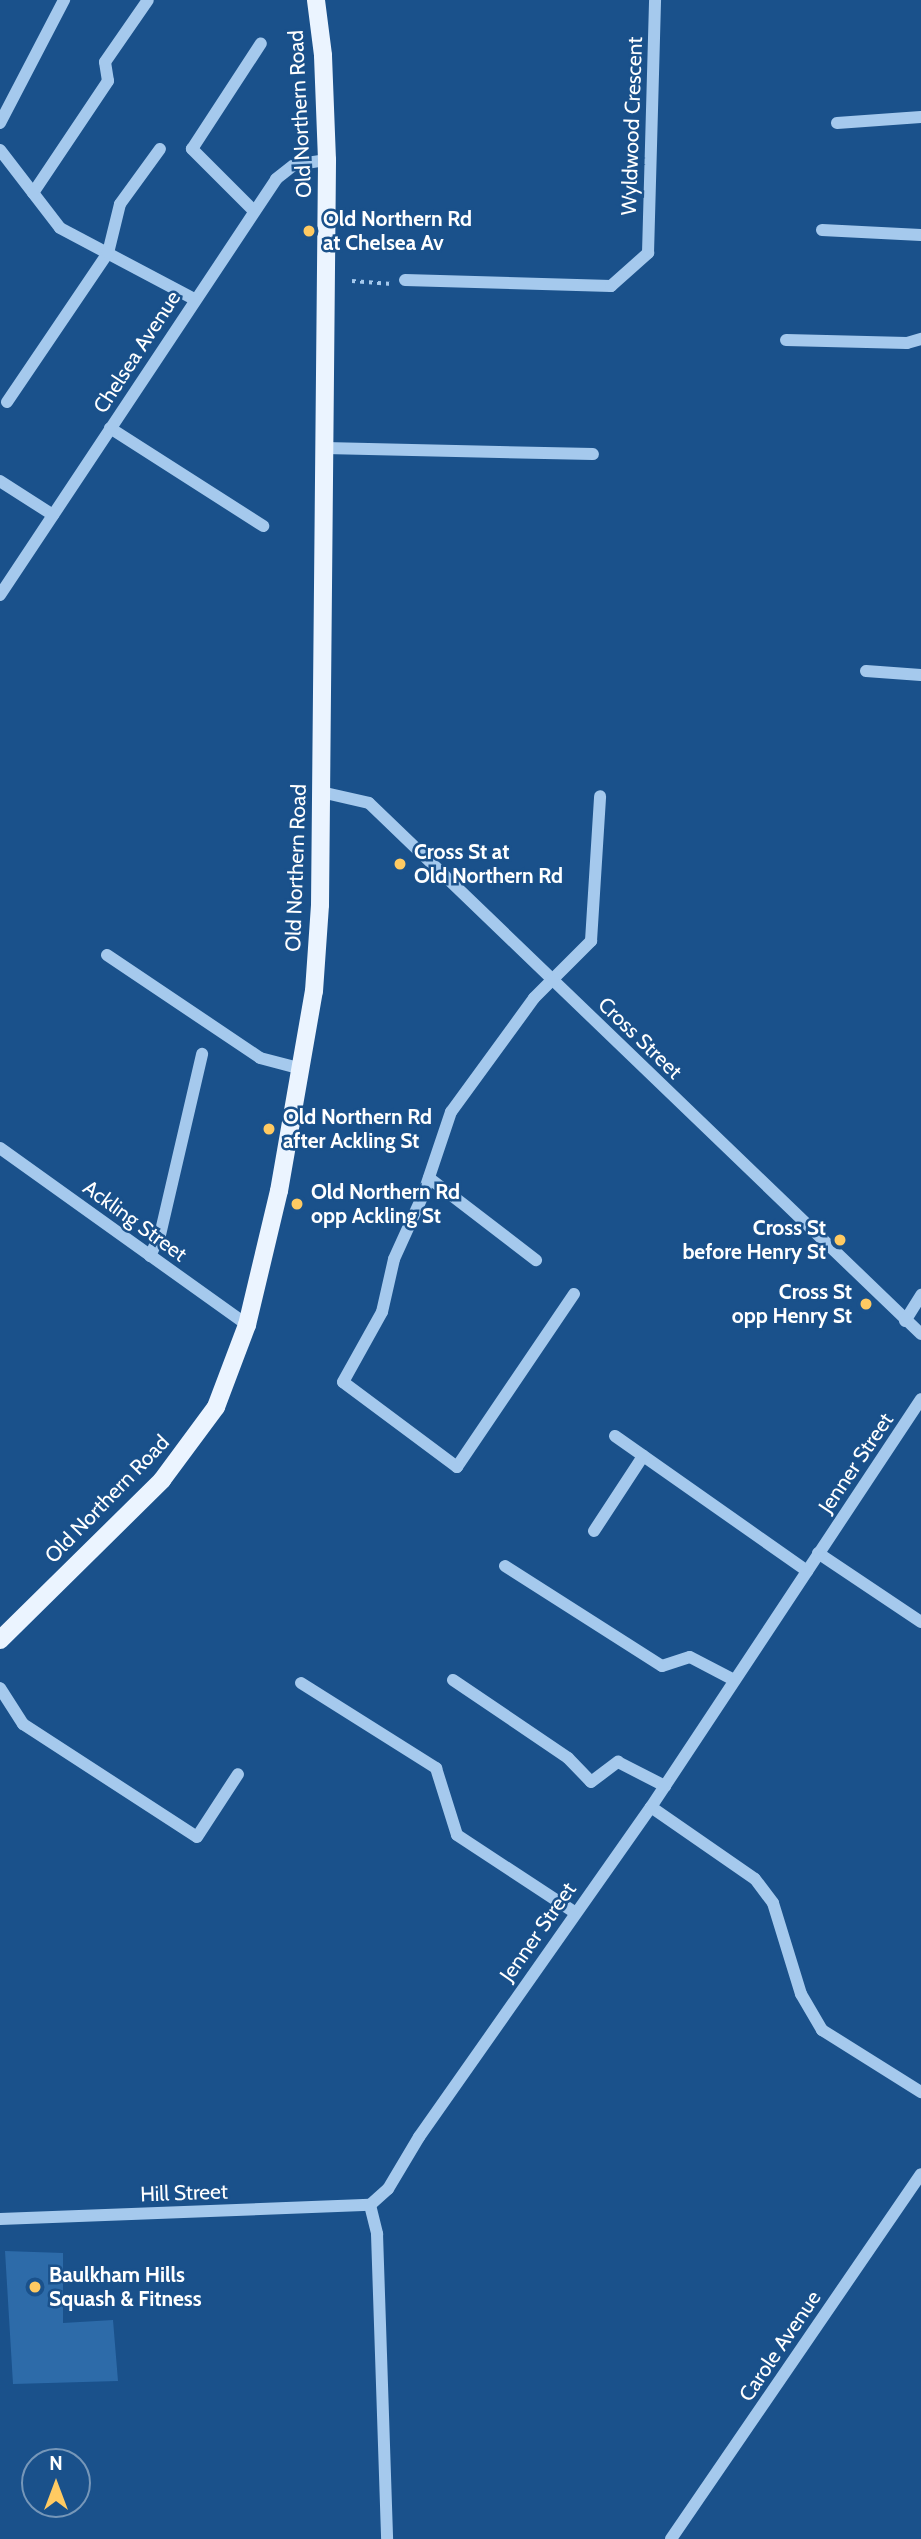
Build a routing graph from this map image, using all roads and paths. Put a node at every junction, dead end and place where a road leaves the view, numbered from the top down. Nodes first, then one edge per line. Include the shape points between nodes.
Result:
1 (64, 0) edge
2 (148, 0) edge
3 (316, 0) edge
4 (654, 0) edge
5 (261, 43) dead end
6 (921, 117) edge
7 (0, 123) edge
8 (837, 123) dead end
9 (160, 149) dead end
10 (0, 150) edge
11 (327, 160) junction
12 (33, 193) junction
13 (254, 211) junction
14 (822, 230) dead end
15 (921, 235) edge
16 (108, 253) junction
17 (405, 280) joint
18 (352, 281) dead end
19 (194, 299) junction
20 (921, 339) edge
21 (786, 340) dead end
22 (7, 402) dead end
23 (110, 428) junction
24 (325, 449) junction
25 (593, 454) dead end
26 (0, 481) edge
27 (53, 515) junction
28 (263, 526) dead end
29 (0, 595) edge
30 (866, 671) dead end
31 (921, 675) edge
32 (321, 792) junction
33 (600, 796) dead end
34 (107, 955) dead end
35 (554, 982) junction
36 (201, 1054) dead end
37 (302, 1069) junction
38 (0, 1148) edge
39 (429, 1178) junction
40 (150, 1256) junction
41 (536, 1260) dead end
42 (574, 1294) dead end
43 (921, 1295) edge
44 (905, 1321) junction
45 (247, 1325) junction
46 (921, 1334) edge
47 (921, 1399) edge
48 (615, 1436) dead end
49 (643, 1456) junction
50 (594, 1531) dead end
51 (818, 1553) junction
52 (505, 1566) dead end
53 (807, 1571) junction
54 (921, 1622) edge
55 (0, 1640) edge
56 (453, 1680) dead end
57 (734, 1680) junction
58 (301, 1683) dead end
59 (0, 1688) edge
60 (238, 1774) dead end
61 (665, 1786) junction
62 (651, 1807) junction
63 (574, 1912) junction
64 (921, 2092) edge
65 (921, 2175) edge
66 (370, 2205) junction
67 (0, 2219) edge
68 (387, 2539) edge
69 (671, 2539) edge

1 - 7 street
2 - 12 street via 105,62 108,81
3 - 11 main road, Old Northern Road
4 - 17 street, Wyldwood Crescent via 648,253 611,286
5 - 13 street via 192,149
6 - 8 street
9 - 16 street via 120,204
10 - 12 street
11 - 13 street, Chelsea Avenue via 306,161 284,171
11 - 24 main road, Old Northern Road
12 - 16 street via 60,228
13 - 19 street, Chelsea Avenue
14 - 15 street
16 - 19 street
16 - 22 street
17 - 18 path via 391,284
19 - 23 street, Chelsea Avenue
20 - 21 street via 907,343
23 - 27 street, Chelsea Avenue
23 - 28 street
24 - 25 street
24 - 32 main road, Old Northern Road
26 - 27 street
27 - 29 street, Chelsea Avenue
30 - 31 street
32 - 35 street, Cross Street via 369,803
32 - 37 main road, Old Northern Road via 314,991
33 - 35 street via 591,941
34 - 37 street via 260,1058
35 - 39 street via 534,998 451,1112
35 - 44 street, Cross Street
36 - 40 street via 160,1235
37 - 45 main road, Old Northern Road
38 - 40 street, Ackling Street
39 - 41 street
39 - 42 street via 394,1259 382,1312 343,1382 457,1467
40 - 45 street, Ackling Street
43 - 44 street
44 - 46 street, Cross Street
45 - 55 main road, Old Northern Road via 230,1378 196,1438 162,1480
47 - 51 street, Jenner Street
48 - 49 street
49 - 50 street
49 - 53 street
51 - 53 street, Jenner Street
51 - 54 street
52 - 57 street via 662,1666 690,1657
53 - 57 street, Jenner Street
56 - 61 street via 568,1758 592,1782 618,1762
57 - 61 street, Jenner Street
58 - 63 street via 436,1768 457,1835
59 - 60 street via 23,1724 197,1837
61 - 62 street, Jenner Street
62 - 63 street, Jenner Street
62 - 64 street via 761,1887 782,1926 801,1994 822,2030
63 - 66 street, Jenner Street via 388,2189
65 - 69 street, Carole Avenue
66 - 67 street, Hill Street
66 - 68 street via 377,2234

